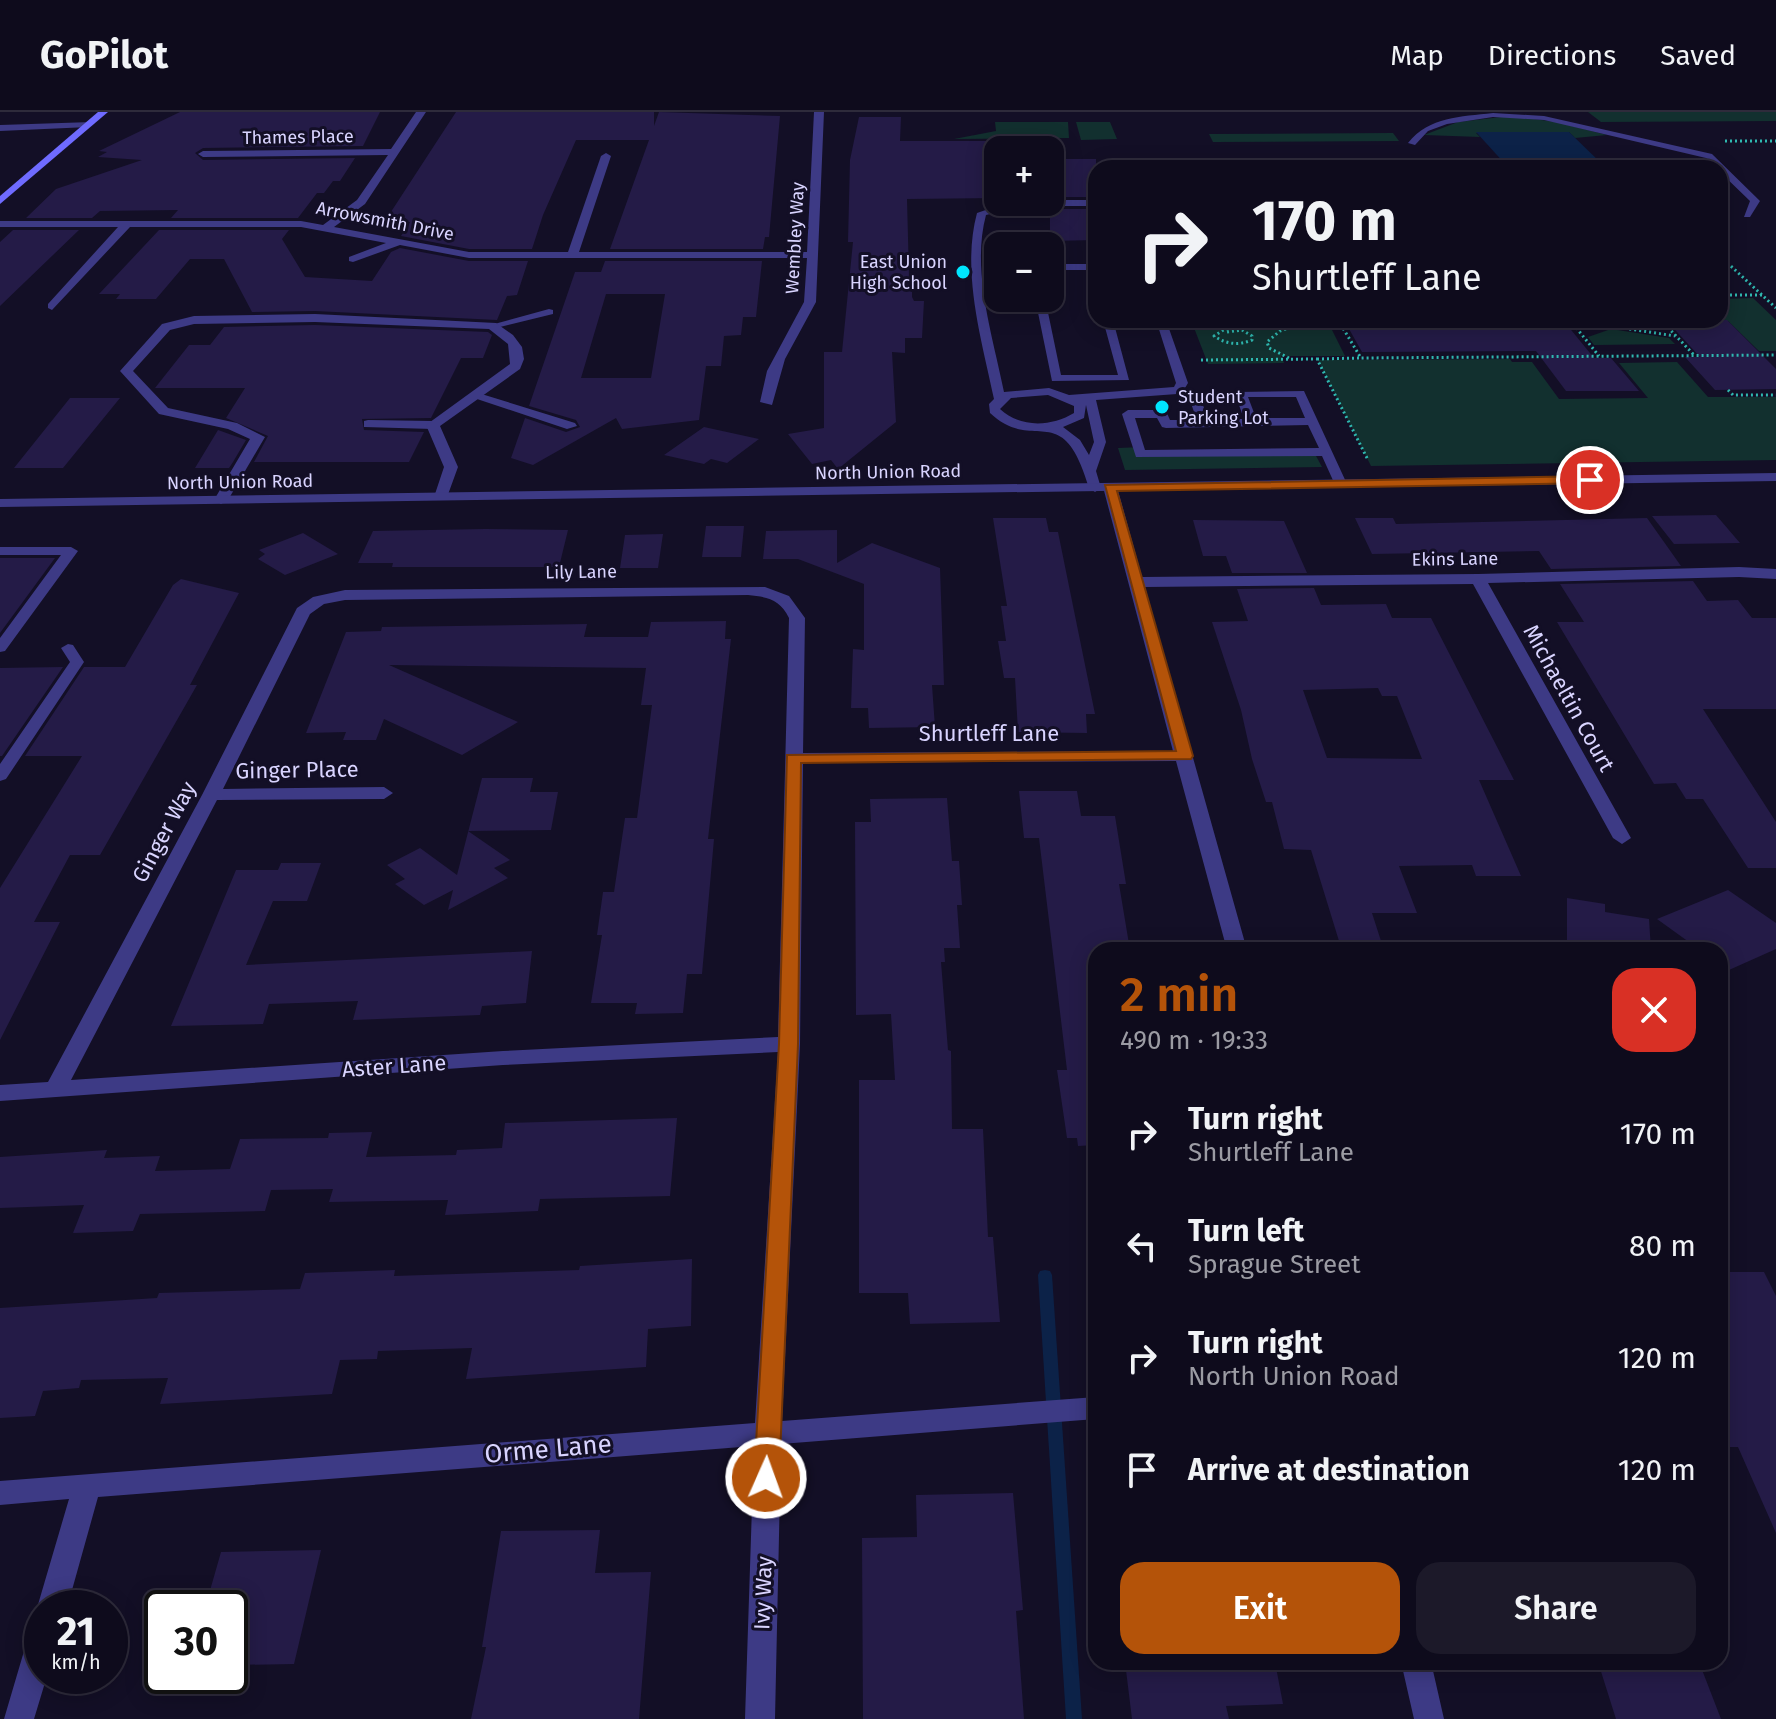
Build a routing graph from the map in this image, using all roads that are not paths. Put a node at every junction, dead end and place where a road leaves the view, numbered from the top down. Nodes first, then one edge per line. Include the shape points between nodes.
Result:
1 (103, 112) edge
2 (421, 112) edge
3 (819, 112) edge
4 (0, 121) edge
5 (56, 124) junction
6 (89, 124) junction
7 (0, 128) edge
8 (1412, 143) dead end
9 (393, 152) junction
10 (203, 154) dead end
11 (606, 156) dead end
12 (1713, 160) edge
13 (1728, 175) edge
14 (0, 201) edge
15 (1064, 203) edge
16 (1088, 203) edge
17 (984, 212) edge
18 (1747, 215) dead end
19 (0, 224) edge
20 (127, 224) junction
21 (328, 226) junction
22 (396, 243) junction
23 (812, 255) junction
24 (572, 257) junction
25 (353, 259) dead end
26 (1064, 267) edge
27 (1088, 267) edge
28 (52, 306) dead end
29 (549, 312) dead end
30 (1043, 312) edge
31 (492, 326) junction
32 (1110, 328) edge
33 (1163, 328) edge
34 (1180, 386) junction
35 (475, 395) junction
36 (1090, 397) junction
37 (1073, 398) junction
38 (1000, 399) junction
39 (767, 402) dead end
40 (1312, 421) junction
41 (1251, 422) junction
42 (1204, 423) junction
43 (368, 424) dead end
44 (433, 425) junction
45 (571, 426) dead end
46 (1049, 426) junction
47 (1326, 452) junction
48 (1090, 471) junction
49 (1776, 477) edge
50 (1341, 484) junction
51 (1102, 488) junction
52 (441, 497) junction
53 (221, 500) junction
54 (0, 503) edge
55 (0, 551) edge
56 (1776, 574) edge
57 (1478, 579) junction
58 (1134, 582) junction
59 (319, 600) joint
60 (0, 648) edge
61 (68, 648) dead end
62 (796, 652) joint
63 (1185, 756) junction
64 (793, 758) junction
65 (0, 776) edge
66 (384, 793) dead end
67 (211, 795) junction
68 (1622, 838) dead end
69 (1235, 942) edge
70 (789, 1044) junction
71 (55, 1090) junction
72 (0, 1093) edge
73 (1088, 1409) edge
74 (768, 1431) junction
75 (87, 1486) junction
76 (0, 1493) edge
77 (57, 1590) edge
78 (1418, 1670) edge
79 (26, 1694) edge
80 (19, 1719) edge
81 (760, 1719) edge
82 (1429, 1719) edge

1 - 6 main road
2 - 9 street
3 - 23 street, Wembley Way
4 - 5 lane
5 - 6 lane
5 - 7 lane
6 - 14 main road
8 - 12 lane via 1425,129 1475,117 1522,116
9 - 10 street, Thames Place
9 - 21 street via 361,202
11 - 24 street
13 - 18 lane via 1755,201
15 - 16 lane
17 - 38 lane via 976,227
19 - 20 street, Arrowsmith Drive
20 - 21 street, Arrowsmith Drive
20 - 28 street
21 - 22 street, Arrowsmith Drive
22 - 24 street, Arrowsmith Drive via 469,255
22 - 25 street
23 - 24 street, Arrowsmith Drive
23 - 39 street, Wembley Way via 810,302 803,322 779,353
26 - 27 lane
29 - 31 lane
30 - 32 lane via 1056,379 1125,378
31 - 35 street via 512,337 519,355 516,366
31 - 53 street via 315,318 194,320 166,327 126,371 164,411 258,437
33 - 34 lane
34 - 36 lane
34 - 42 lane via 1194,396
35 - 44 street
35 - 45 lane
36 - 37 lane
36 - 48 lane via 1100,442
37 - 38 lane via 1034,391
37 - 46 lane via 1083,410 1080,415
38 - 46 lane via 994,410 1007,421
40 - 41 lane
40 - 41 lane via 1300,393 1241,394
40 - 47 lane
41 - 42 lane
42 - 47 lane via 1166,424 1162,414 1128,414 1140,454
43 - 44 lane
44 - 52 street via 451,467
46 - 48 lane via 1078,442
47 - 50 lane
48 - 51 lane
49 - 50 street, North Union Road
50 - 51 street, North Union Road
51 - 52 street, North Union Road
51 - 58 street
52 - 53 street, North Union Road
53 - 54 street, North Union Road
55 - 60 lane via 71,551
56 - 57 street, Ekins Lane
57 - 58 street, Ekins Lane
57 - 68 street, Michaeltin Court
58 - 63 street
59 - 62 street, Lily Lane via 345,595 778,593 791,603 797,618
59 - 67 street, Ginger Way via 303,611
61 - 65 lane via 77,662
62 - 64 street, Ivy Way
63 - 64 street, Shurtleff Lane
63 - 69 street
64 - 70 street, Ivy Way
66 - 67 street, Ginger Place
67 - 71 street, Ginger Way
70 - 71 street, Aster Lane
70 - 74 street, Ivy Way
71 - 72 street, Aster Lane
73 - 74 street, Orme Lane
74 - 75 street, Orme Lane
74 - 81 street, Ivy Way
75 - 76 street, Orme Lane
75 - 77 street
78 - 82 street
79 - 80 street

